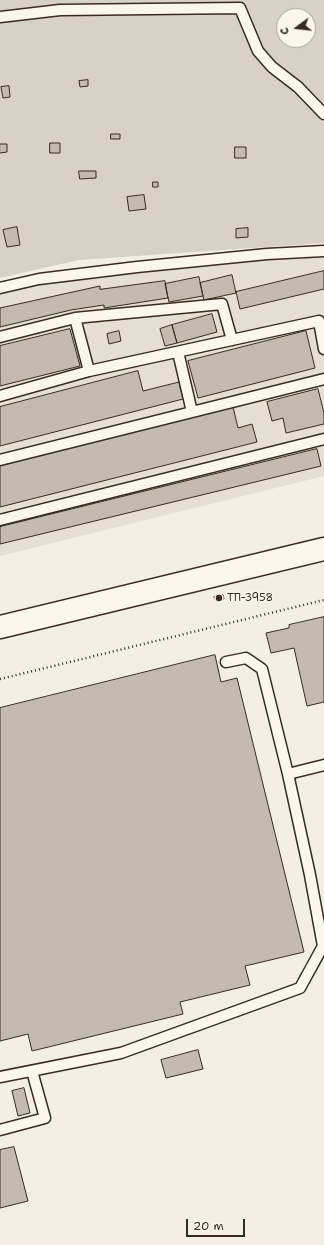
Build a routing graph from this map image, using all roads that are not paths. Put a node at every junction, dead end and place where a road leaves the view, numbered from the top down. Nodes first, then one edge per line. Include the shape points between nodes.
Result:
1 (0, 17) edge
2 (324, 114) edge
3 (324, 251) edge
4 (0, 288) edge
5 (75, 318) junction
6 (321, 321) edge
7 (0, 337) edge
8 (232, 340) junction
9 (324, 349) edge
10 (178, 352) junction
11 (89, 371) junction
12 (324, 379) edge
13 (0, 396) edge
14 (192, 412) junction
15 (324, 439) edge
16 (0, 460) edge
17 (0, 520) edge
18 (324, 549) edge
19 (0, 627) edge
20 (226, 662) dead end
21 (324, 765) edge
22 (288, 774) junction
23 (32, 1071) junction
24 (0, 1078) edge
25 (0, 1130) edge

1 - 2 lane via 60,10 240,8 258,51
3 - 4 lane via 243,256 129,268 39,279
5 - 7 lane
5 - 8 lane via 222,304
5 - 11 lane
6 - 8 lane
6 - 9 lane
8 - 10 lane
10 - 11 lane
10 - 14 lane
11 - 13 lane
12 - 14 lane
14 - 16 lane
15 - 17 lane
18 - 19 street
20 - 22 lane via 246,658 262,669
21 - 22 lane
22 - 23 lane via 322,946 300,988 120,1053
23 - 24 lane
23 - 25 lane via 44,1118

